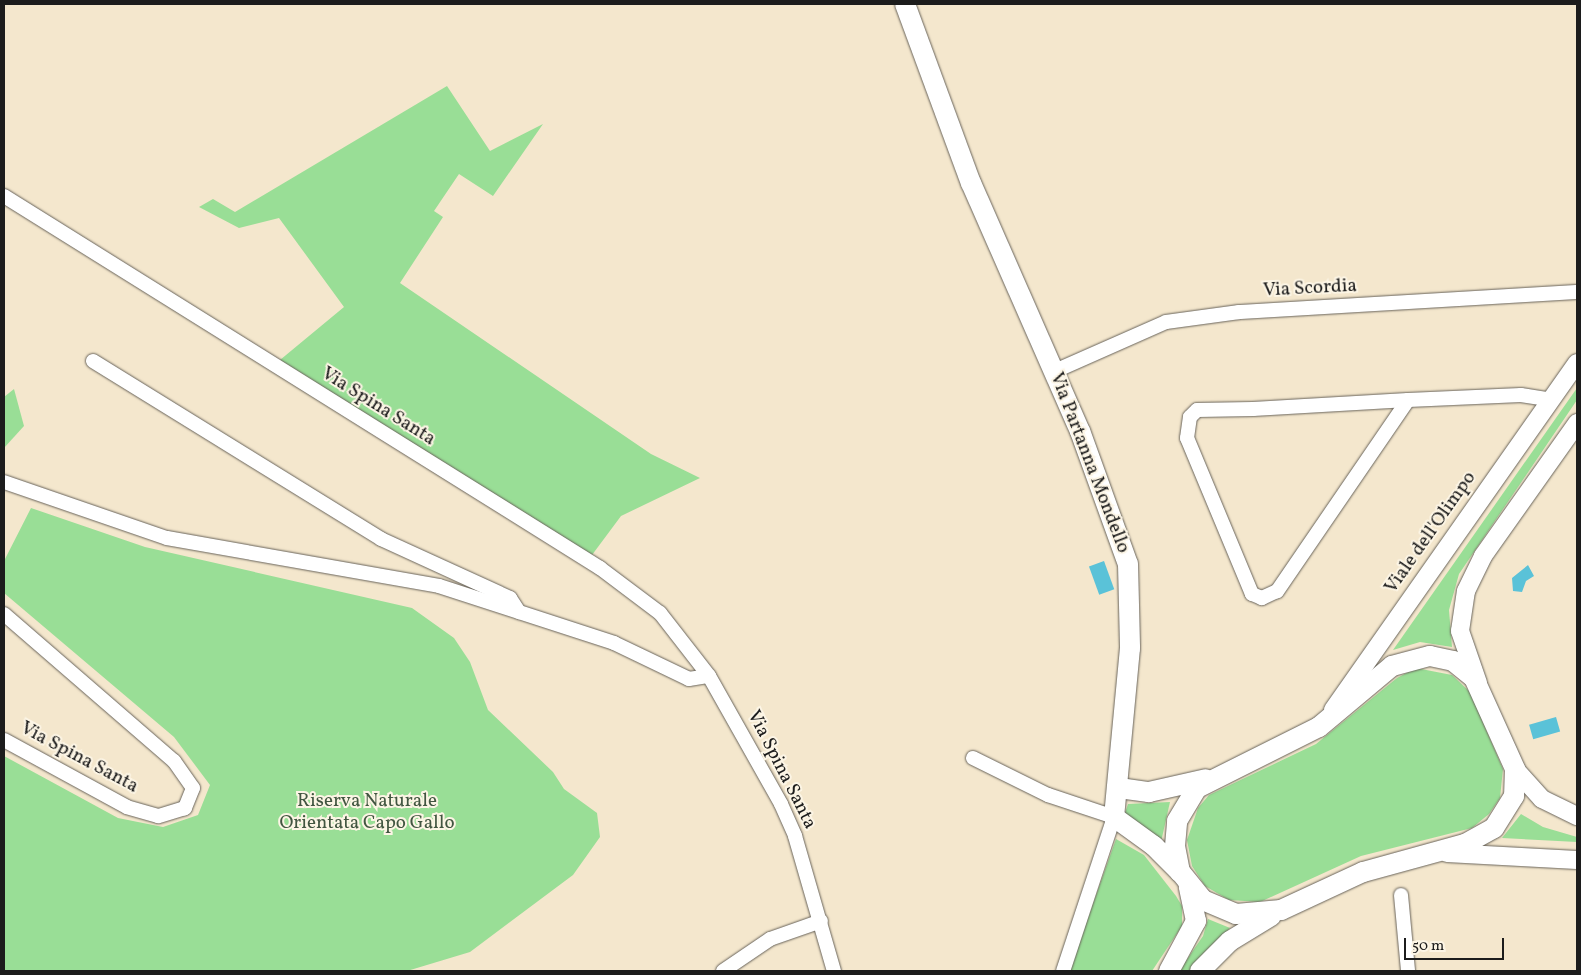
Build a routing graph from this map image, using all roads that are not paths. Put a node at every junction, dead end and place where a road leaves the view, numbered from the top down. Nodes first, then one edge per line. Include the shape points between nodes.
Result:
1 (905, 4) edge
2 (4, 196) edge
3 (1577, 292) edge
4 (93, 361) dead end
5 (1577, 363) edge
6 (1054, 371) junction
7 (1408, 400) junction
8 (1551, 400) junction
9 (1577, 423) edge
10 (4, 482) edge
11 (520, 612) junction
12 (4, 614) edge
13 (709, 676) junction
14 (1480, 688) junction
15 (1319, 727) junction
16 (4, 740) edge
17 (973, 758) dead end
18 (1515, 769) junction
19 (1213, 778) junction
20 (1119, 788) junction
21 (1577, 816) edge
22 (1114, 817) junction
23 (1434, 853) junction
24 (1577, 860) edge
25 (1184, 879) junction
26 (1401, 895) dead end
27 (1281, 910) junction
28 (820, 921) junction
29 (723, 971) edge
30 (834, 971) edge
31 (1063, 971) edge
32 (1168, 971) edge
33 (1200, 971) edge
34 (1408, 971) edge

1 - 6 main road, Via Partanna Mondello via 971,183
2 - 13 street, Via Spina Santa via 641,595 676,630
3 - 6 street, Via Scordia via 1239,312 1166,322
4 - 11 street via 381,538 510,598
5 - 8 street, Viale dell'Olimpo
6 - 20 main road, Via Partanna Mondello via 1128,564 1130,648
7 - 7 street via 1198,410 1190,417 1187,438 1252,594 1268,597 1277,591
7 - 8 street via 1521,395
8 - 15 street, Viale dell'Olimpo
9 - 14 street via 1483,556 1466,591 1460,631
10 - 11 street via 167,538 439,586
11 - 13 street via 614,643 690,679
12 - 16 street, Via Spina Santa via 174,761 193,788 184,808 158,816 127,807
13 - 28 street, Via Spina Santa via 781,804
14 - 15 main road via 1467,670 1453,661 1413,657 1380,674
14 - 18 main road
15 - 19 main road
17 - 22 street via 1048,796
18 - 21 street via 1542,799
18 - 23 main road via 1514,796 1494,828
19 - 20 main road via 1163,790
19 - 25 main road via 1189,797 1177,821
20 - 22 main road, Via Partanna Mondello
22 - 25 main road via 1154,846
22 - 31 street, Via Partanna Mondello
23 - 24 street
23 - 27 main road via 1362,872
25 - 27 main road via 1203,900 1224,911 1260,915
25 - 32 main road via 1196,921
26 - 34 street
27 - 33 main road via 1230,941
28 - 29 street via 770,939
28 - 30 street, Via Spina Santa

